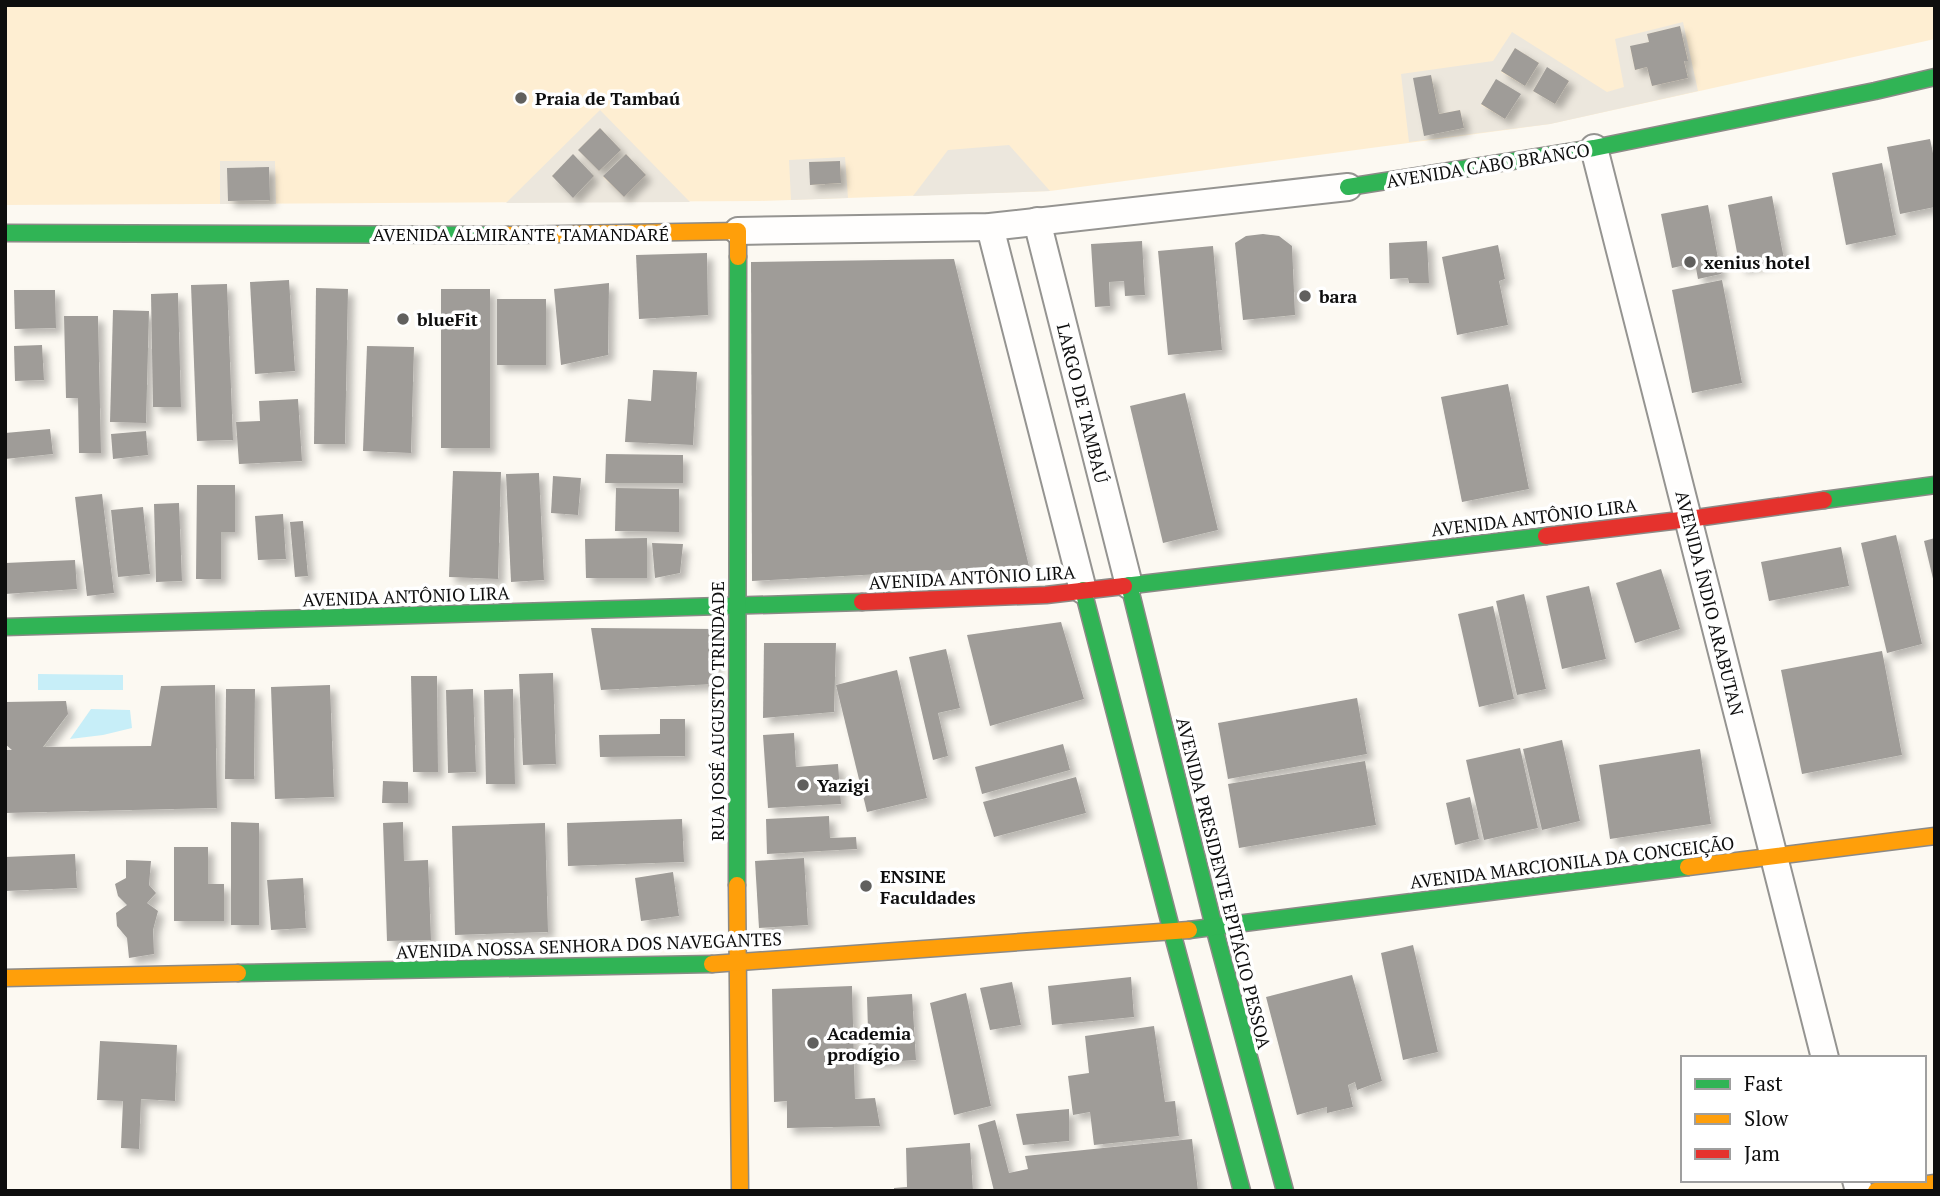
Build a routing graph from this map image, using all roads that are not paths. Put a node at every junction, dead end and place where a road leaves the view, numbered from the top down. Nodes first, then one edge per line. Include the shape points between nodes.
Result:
1 (1935, 77) edge
2 (1594, 148) junction
3 (1348, 187) joint
4 (1037, 221) junction
5 (990, 227) junction
6 (738, 230) junction
7 (5, 233) edge
8 (1935, 485) edge
9 (1689, 519) junction
10 (1129, 585) junction
11 (1083, 590) junction
12 (736, 605) junction
13 (5, 627) edge
14 (1935, 836) edge
15 (1774, 855) junction
16 (1214, 927) junction
17 (1172, 932) junction
18 (738, 963) junction
19 (5, 978) edge
20 (1824, 1056) edge
21 (1935, 1182) edge
22 (740, 1191) edge
23 (1242, 1191) edge
24 (1284, 1191) edge
25 (1876, 1191) edge

1 - 2 main road, AVENIDA CABO BRANCO
2 - 3 main road, AVENIDA CABO BRANCO
2 - 9 street, AVENIDA ÍNDIO ARABUTAN
3 - 4 street, AVENIDA CABO BRANCO
4 - 5 street, AVENIDA ALMIRANTE TAMANDARÉ
4 - 10 street, LARGO DE TAMBAÚ
5 - 6 street, AVENIDA ALMIRANTE TAMANDARÉ
5 - 11 street
6 - 7 main road, AVENIDA ALMIRANTE TAMANDARÉ via 262,236
6 - 12 main road, RUA JOSÉ AUGUSTO TRINDADE
8 - 9 main road, AVENIDA ANTÔNIO LIRA
9 - 10 main road, AVENIDA ANTÔNIO LIRA
9 - 15 street, AVENIDA ÍNDIO ARABUTAN
10 - 11 main road, AVENIDA ANTÔNIO LIRA
10 - 16 main road, AVENIDA PRESIDENTE EPITÁCIO PESSOA
11 - 12 main road, AVENIDA ANTÔNIO LIRA
11 - 17 main road
12 - 13 main road, AVENIDA ANTÔNIO LIRA
12 - 18 main road, RUA JOSÉ AUGUSTO TRINDADE
14 - 15 main road, AVENIDA MARCIONILA DA CONCEIÇÃO
15 - 16 main road, AVENIDA MARCIONILA DA CONCEIÇÃO
15 - 20 street, AVENIDA ÍNDIO ARABUTAN
16 - 17 main road, AVENIDA NOSSA SENHORA DOS NAVEGANTES
16 - 24 main road, AVENIDA PRESIDENTE EPITÁCIO PESSOA
17 - 18 main road, AVENIDA NOSSA SENHORA DOS NAVEGANTES
17 - 23 main road
18 - 19 main road, AVENIDA NOSSA SENHORA DOS NAVEGANTES
18 - 22 main road, RUA JOSÉ AUGUSTO TRINDADE
21 - 25 main road

